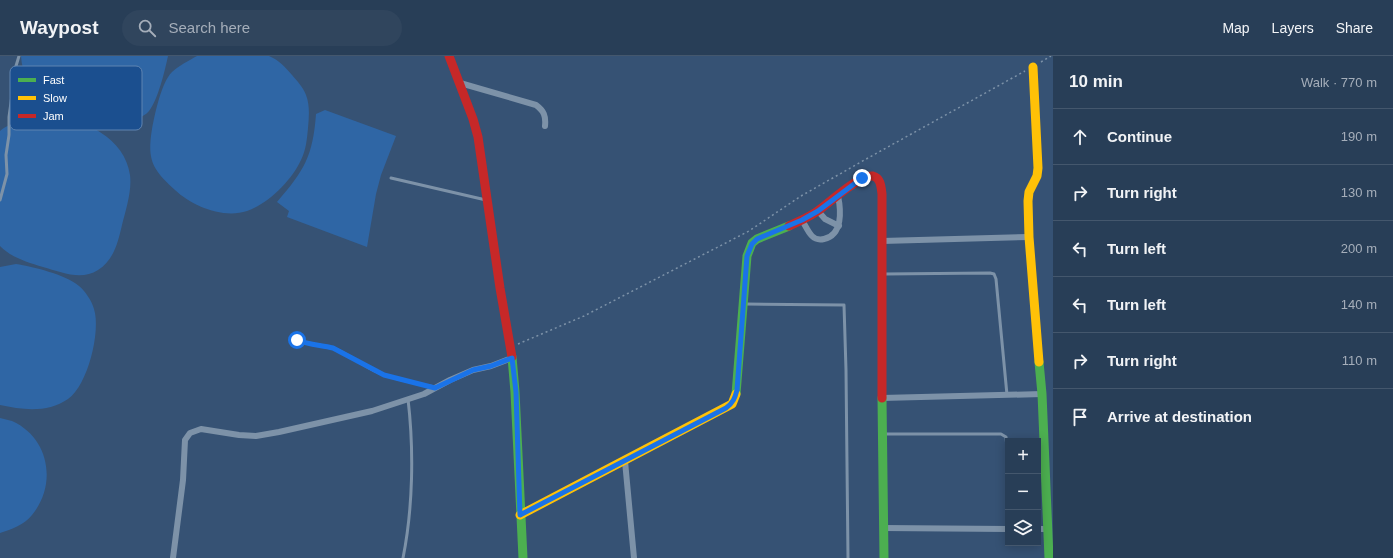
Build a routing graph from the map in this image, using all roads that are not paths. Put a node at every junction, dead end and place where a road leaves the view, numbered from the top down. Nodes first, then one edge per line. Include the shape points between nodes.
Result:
1 (19, 56) edge
2 (449, 56) edge
3 (16, 66) edge
4 (1033, 67) road end
5 (460, 83) junction
6 (10, 110) edge
7 (545, 126) dead end
8 (392, 178) dead end
9 (838, 196) junction
10 (0, 200) edge
11 (488, 200) junction
12 (818, 211) junction
13 (802, 220) junction
14 (839, 226) junction
15 (1029, 237) junction
16 (882, 241) junction
17 (882, 274) junction
18 (744, 304) junction
19 (297, 340) dead end
20 (512, 358) junction
21 (435, 388) junction
22 (1042, 394) junction
23 (1007, 395) junction
24 (882, 398) junction
25 (408, 400) junction
26 (882, 434) junction
27 (1006, 438) edge
28 (626, 461) junction
29 (520, 515) junction
30 (883, 528) junction
31 (1005, 529) edge
32 (1043, 529) edge
33 (173, 558) edge
34 (403, 558) edge
35 (523, 558) edge
36 (634, 558) edge
37 (848, 558) edge
38 (884, 558) edge
39 (1049, 558) edge

1 - 3 lane
2 - 5 street
4 - 15 street via 1038,168 1029,196
5 - 7 street via 536,105 545,114
5 - 11 street via 478,137
6 - 10 lane via 7,174
8 - 11 lane
9 - 12 street
9 - 14 street
9 - 16 street via 862,178 873,176 878,179 882,194
11 - 20 street
12 - 13 street
12 - 14 street via 825,219
13 - 14 street via 812,236 822,240 833,235
13 - 18 street via 757,239 752,244 747,256
15 - 16 street
15 - 22 street
16 - 17 street
17 - 23 lane via 994,274
17 - 24 street
18 - 28 street via 737,390 732,404
18 - 37 lane via 844,305
19 - 21 lane via 333,348 384,375
20 - 21 street via 473,370
20 - 29 street via 516,392
21 - 25 street
22 - 23 street
22 - 32 street
23 - 24 street
24 - 26 street
25 - 33 street via 372,411 256,436 201,429 190,434 185,440 183,480
25 - 34 lane via 412,444 409,509
26 - 27 lane via 1001,434
26 - 30 street
28 - 29 street
28 - 36 street
29 - 35 street
30 - 31 street
30 - 38 street
32 - 39 street

